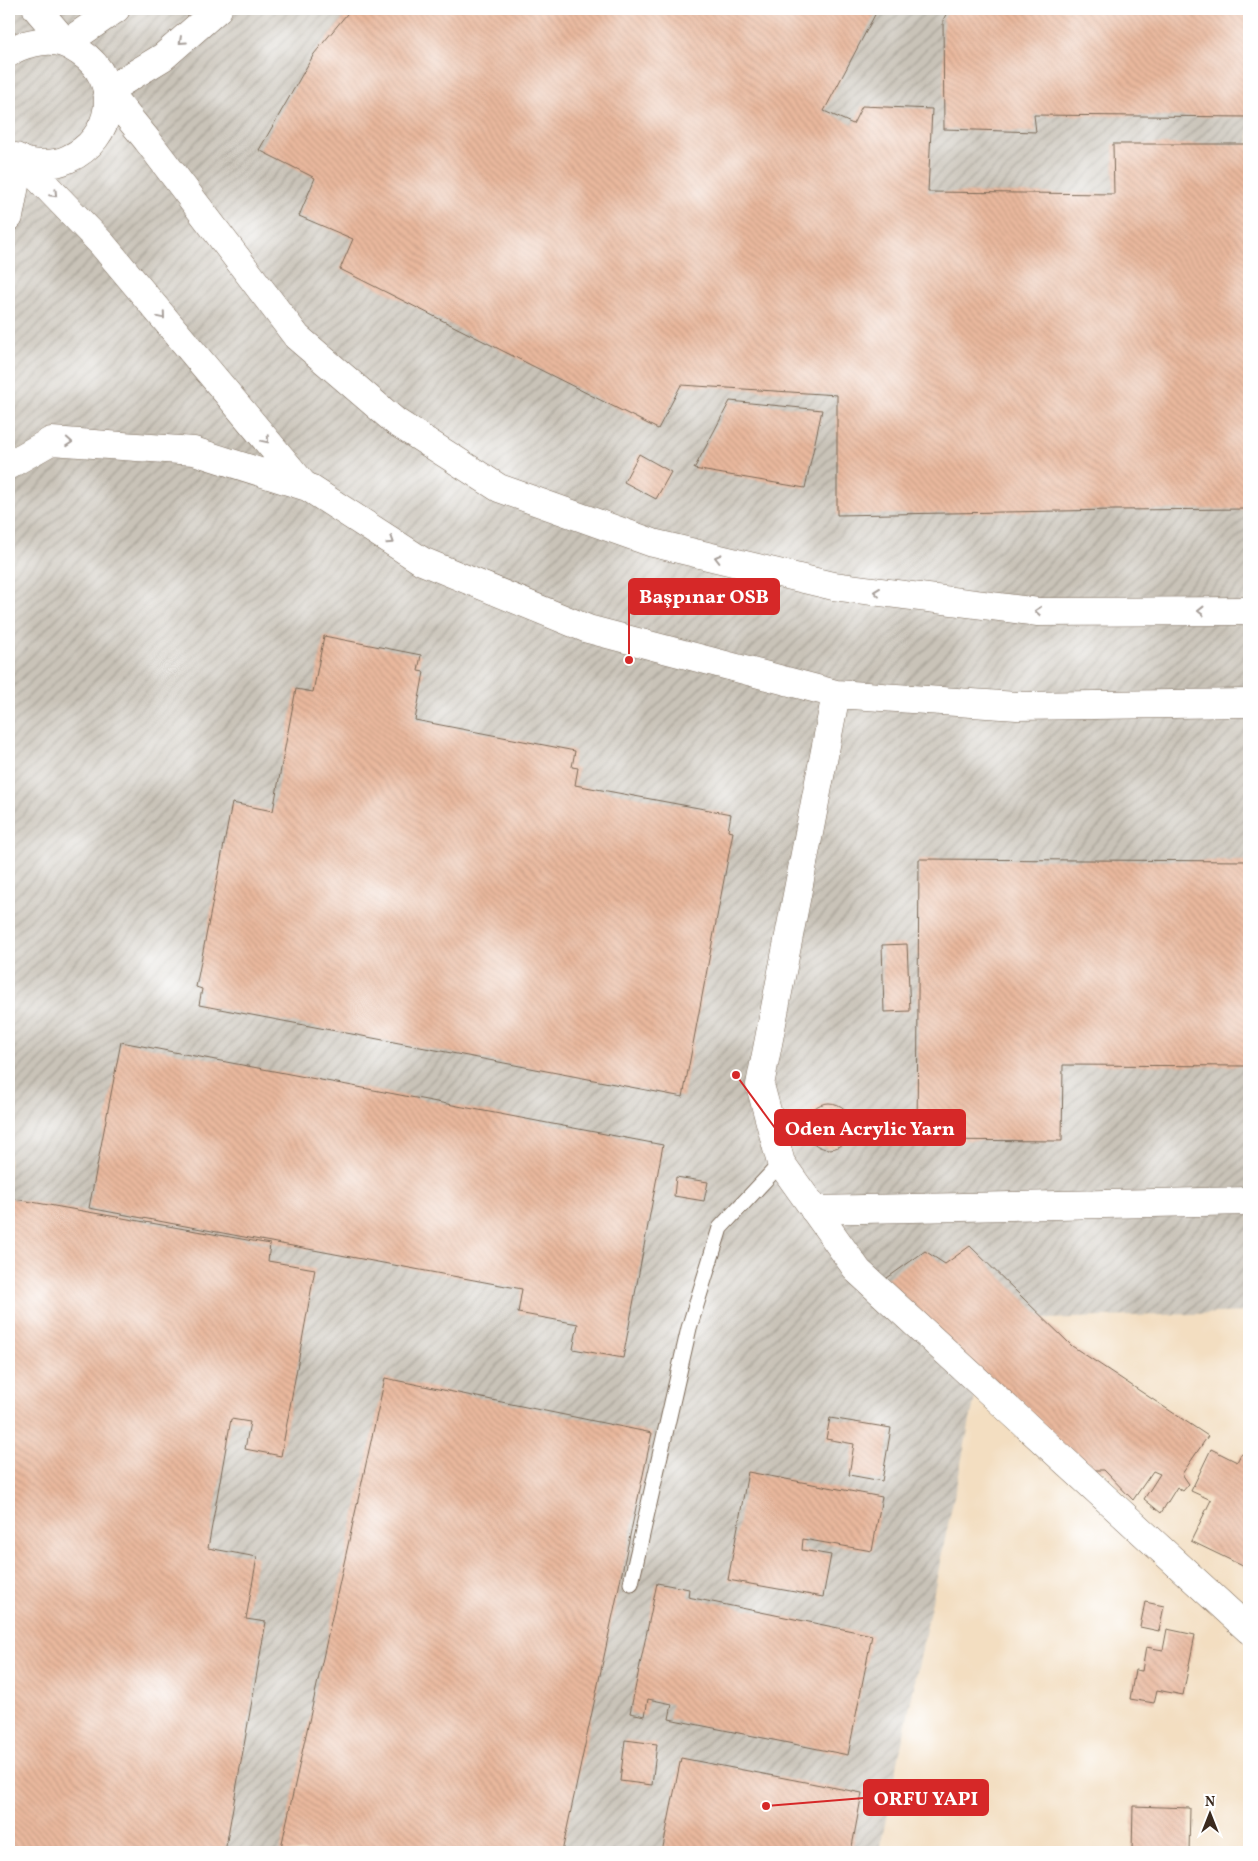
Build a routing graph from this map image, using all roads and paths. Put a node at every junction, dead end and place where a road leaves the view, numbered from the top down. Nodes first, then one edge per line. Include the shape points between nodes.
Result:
1 (37, 9) edge
2 (116, 9) edge
3 (218, 9) edge
4 (66, 43) junction
5 (9, 53) edge
6 (107, 90) junction
7 (12, 159) edge
8 (9, 217) edge
9 (9, 464) edge
10 (310, 488) junction
11 (1249, 611) edge
12 (836, 694) junction
13 (1249, 703) edge
14 (781, 1163) junction
15 (1249, 1202) edge
16 (814, 1210) junction
17 (631, 1583) dead end
18 (1249, 1630) edge

1 - 4 street
2 - 4 street
3 -> 6 street via 163,58
4 - 5 street via 45,40 16,47
4 - 6 street via 91,60 103,77
6 - 7 street via 108,112 101,132 81,154 61,163 41,164
11 -> 6 street via 1038,612 833,586 653,543 499,488 396,422 297,337
7 - 8 street
7 -> 10 street via 102,244 303,484
9 -> 10 street via 51,440 194,451
10 -> 12 street via 422,561 588,629
12 - 13 street via 1017,706
12 - 14 street via 760,1085
14 - 16 street
14 - 17 lane via 720,1228 689,1328
15 - 16 street
16 - 18 street via 858,1271

